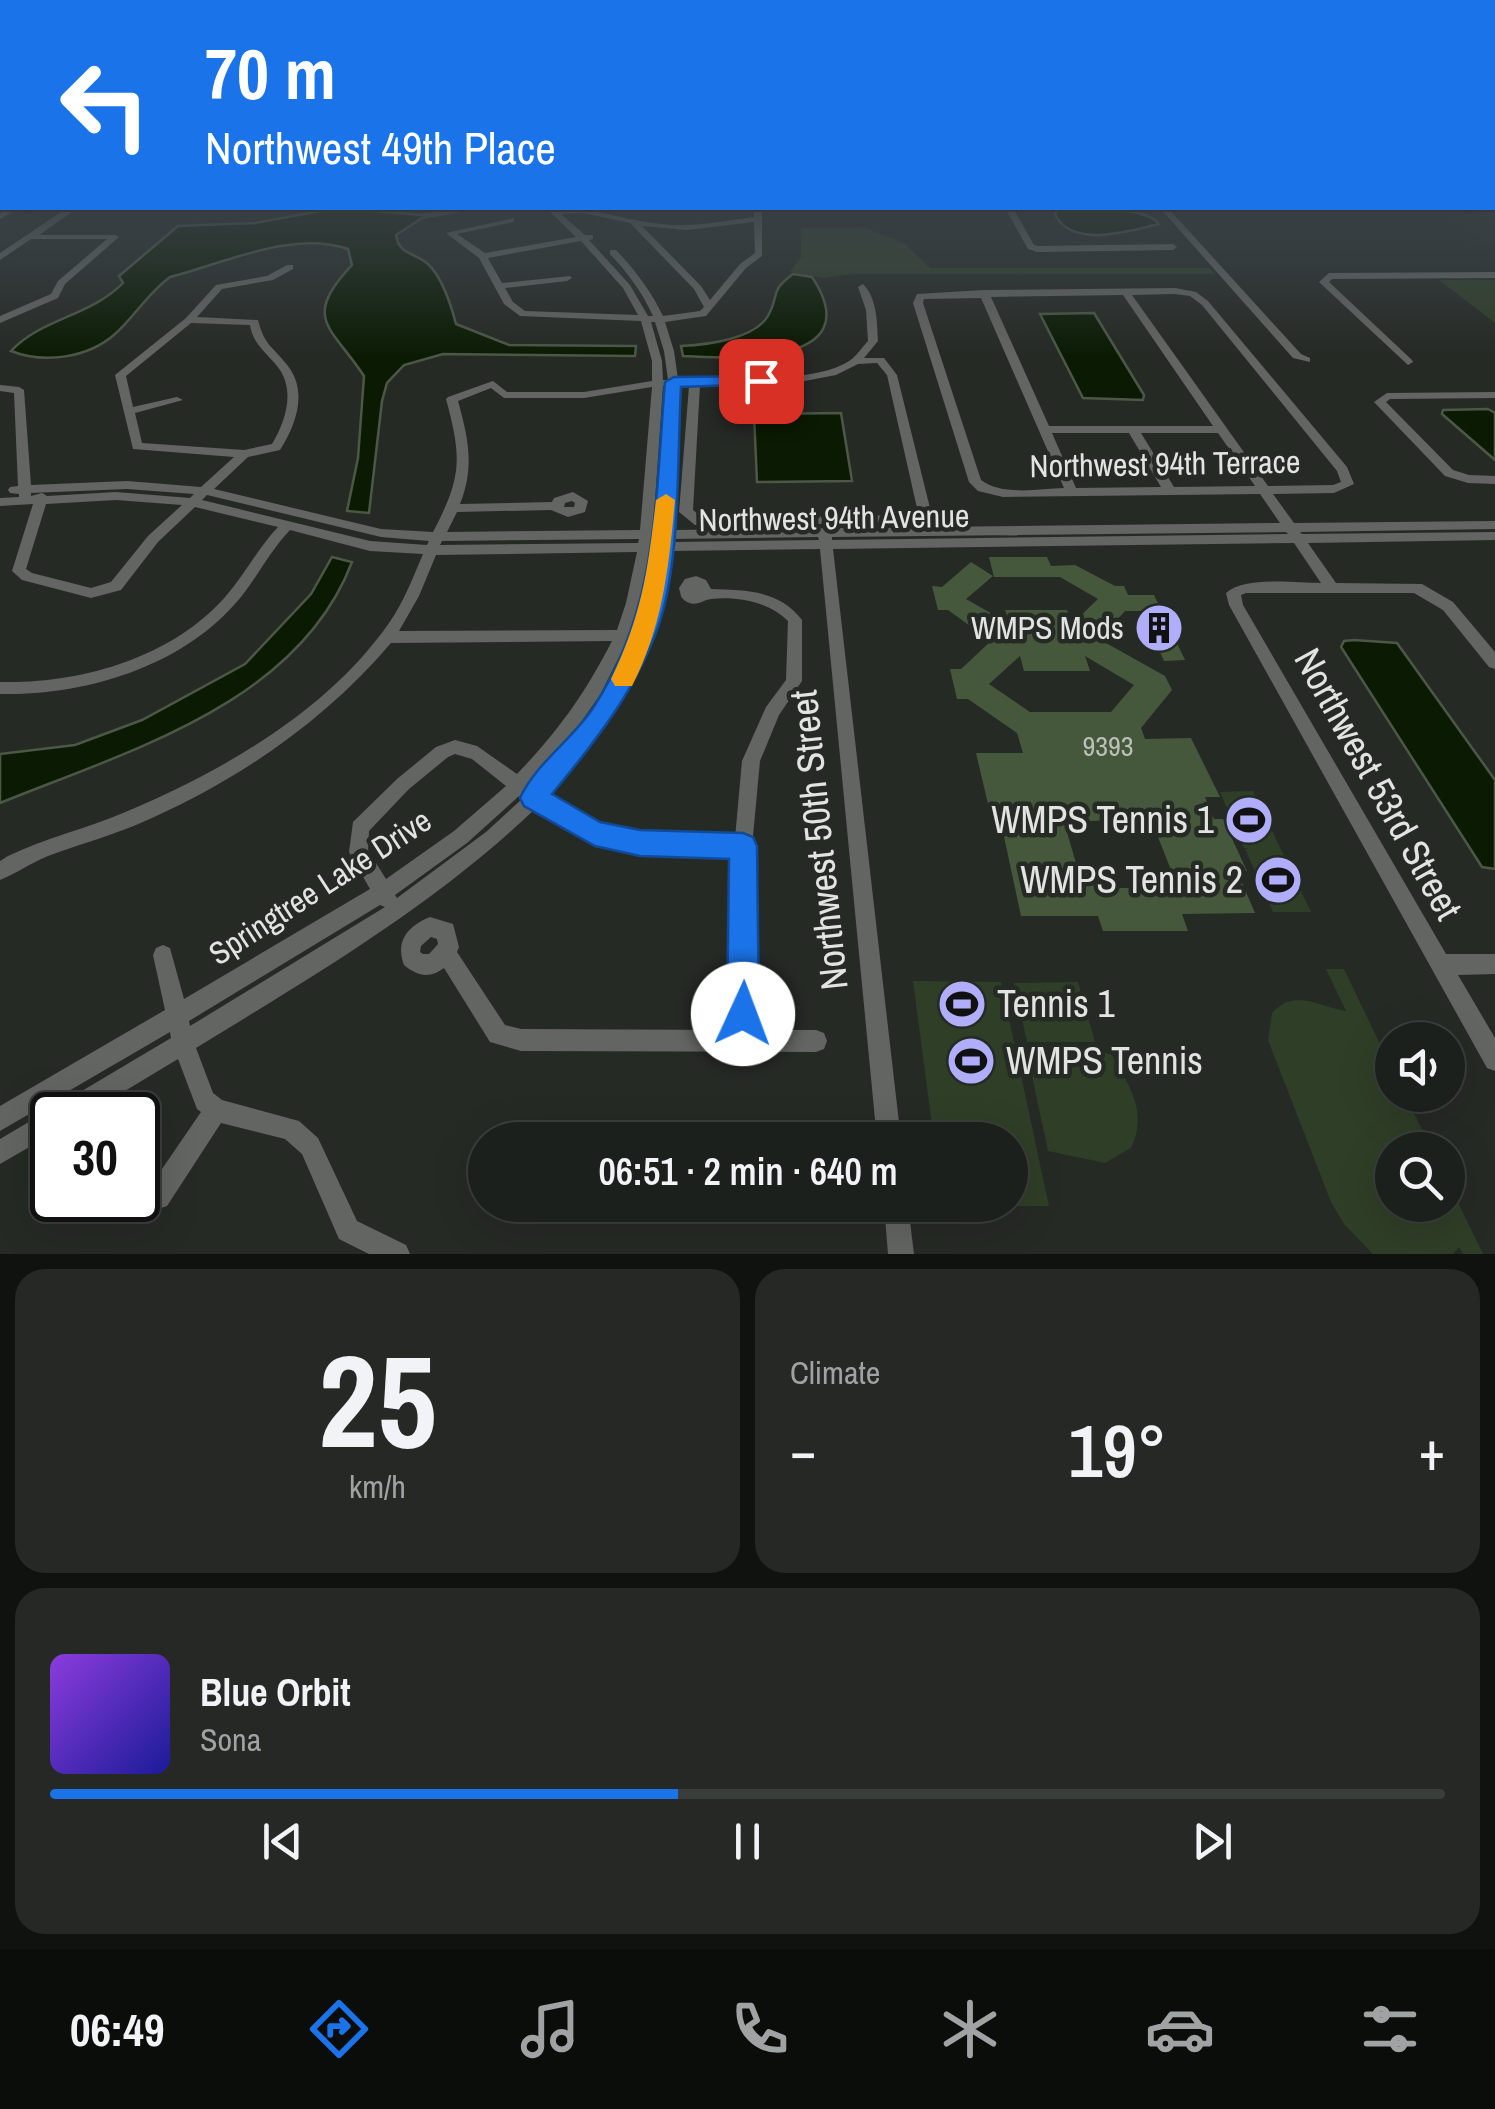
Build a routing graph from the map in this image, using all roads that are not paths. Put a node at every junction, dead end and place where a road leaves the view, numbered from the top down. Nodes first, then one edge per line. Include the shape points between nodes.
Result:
1 (25, 240) edge
2 (41, 240) edge
3 (113, 240) edge
4 (460, 240) edge
5 (575, 240) edge
6 (591, 240) edge
7 (592, 240) edge
8 (650, 240) edge
9 (758, 240) edge
10 (1027, 240) edge
11 (1192, 240) edge
12 (1173, 247) dead end
13 (484, 256) junction
14 (0, 257) edge
15 (290, 267) dead end
16 (0, 268) edge
17 (1495, 275) edge
18 (567, 278) dead end
19 (501, 286) junction
20 (864, 287) dead end
21 (1125, 291) junction
22 (984, 293) junction
23 (710, 308) junction
24 (646, 318) junction
25 (662, 319) junction
26 (0, 320) edge
27 (189, 320) junction
28 (868, 347) junction
29 (880, 360) junction
30 (1306, 360) dead end
31 (856, 361) junction
32 (1408, 362) dead end
33 (658, 382) junction
34 (674, 382) junction
35 (695, 382) junction
36 (0, 388) edge
37 (1495, 395) edge
38 (177, 400) dead end
39 (130, 411) junction
40 (1222, 429) junction
41 (1046, 430) junction
42 (1134, 431) junction
43 (244, 454) junction
44 (1495, 480) edge
45 (206, 490) junction
46 (1265, 490) junction
47 (1170, 491) junction
48 (0, 492) edge
49 (1072, 493) junction
50 (24, 494) junction
51 (42, 498) junction
52 (0, 502) edge
53 (193, 502) junction
54 (556, 506) dead end
55 (453, 508) junction
56 (300, 515) junction
57 (1495, 525) edge
58 (286, 527) junction
59 (1294, 534) junction
60 (1495, 536) edge
61 (825, 539) junction
62 (652, 542) junction
63 (435, 544) junction
64 (1331, 586) junction
65 (702, 594) dead end
66 (632, 636) junction
67 (388, 637) junction
68 (1495, 663) edge
69 (0, 688) edge
70 (516, 785) junction
71 (534, 798) junction
72 (743, 846) junction
73 (0, 870) edge
74 (384, 893) junction
75 (395, 913) junction
76 (446, 953) dead end
77 (163, 955) dead end
78 (1495, 964) edge
79 (1440, 965) junction
80 (177, 1016) junction
81 (816, 1041) dead end
82 (742, 1042) junction
83 (184, 1043) junction
84 (1495, 1060) edge
85 (101, 1092) edge
86 (216, 1110) junction
87 (0, 1120) edge
88 (887, 1122) edge
89 (30, 1134) edge
90 (0, 1152) edge
91 (160, 1194) edge
92 (898, 1222) edge
93 (396, 1254) edge
94 (902, 1254) edge

1 - 14 street
2 - 16 street
3 - 26 street via 61,283 55,296
4 - 13 street
5 - 13 street
6 - 24 street, Springtree Lake Drive
7 - 25 street, Springtree Lake Drive via 636,277
8 - 23 street
9 - 23 street via 758,254
10 - 12 street via 1037,249
11 - 30 street
13 - 19 street
15 - 27 street via 270,278 218,286
17 - 32 street via 1329,276 1324,282
18 - 19 street
19 - 24 street via 523,314
20 - 28 street via 873,328
21 - 22 street
21 - 40 street
21 - 46 street, Northwest 94th Terrace via 1193,294 1344,470 1348,484
22 - 41 street
22 - 49 street, Northwest 94th Terrace via 920,296 918,303 972,473 982,488 1003,493
23 - 25 street
24 - 25 street
24 - 33 street, Springtree Lake Drive
25 - 34 street, Springtree Lake Drive
27 - 39 street via 120,375
27 - 43 street via 255,322 260,346 286,368 292,418 286,434 276,447
28 - 29 street
28 - 31 street
29 - 31 street
29 - 35 street via 892,375 924,508 915,519 690,518
31 - 35 street via 794,380
33 - 34 street
33 - 55 street via 584,395 504,395 493,384 452,398 464,466
33 - 62 street, Springtree Lake Drive
34 - 35 street
34 - 62 street, Springtree Lake Drive
36 - 50 street via 20,390
37 - 44 street via 1382,398 1442,468 1459,477
38 - 39 street
39 - 43 street via 137,446
40 - 42 street
40 - 46 street
41 - 42 street
41 - 49 street
42 - 47 street
43 - 45 street
45 - 50 street, Northwest 94th Avenue via 127,485
45 - 53 street
45 - 56 street, Northwest 94th Avenue
46 - 47 street, Northwest 94th Terrace
46 - 59 street
47 - 49 street, Northwest 94th Terrace
48 - 50 street, Northwest 94th Avenue
50 - 51 street, Northwest 94th Avenue
50 - 52 street, Northwest 94th Avenue
51 - 53 street, Northwest 94th Avenue
51 - 53 street via 19,572 90,592 116,586 152,538
53 - 58 street, Northwest 94th Avenue
54 - 55 street
55 - 63 street
56 - 58 street
56 - 63 street, Northwest 94th Avenue
57 - 59 street, Northwest 94th Avenue
58 - 63 street, Northwest 94th Avenue via 370,546
58 - 69 street via 221,610 185,638 83,680
59 - 60 street, Northwest 94th Avenue
59 - 61 street, Northwest 94th Avenue
59 - 64 street
61 - 62 street, Northwest 94th Avenue
61 - 88 street, Northwest 50th Street
62 - 63 street, Northwest 94th Avenue
62 - 66 street, Springtree Lake Drive via 634,599
63 - 67 street
64 - 68 street via 1429,592
64 - 79 street, Northwest 53rd Street via 1244,588 1233,594
65 - 72 street via 766,598 796,620 794,681 751,761
66 - 67 street
66 - 70 street, Springtree Lake Drive
66 - 71 street, Springtree Lake Drive via 602,716
67 - 73 street via 342,686 257,750 126,821 42,848
70 - 71 street
70 - 74 street, Springtree Lake Drive
70 - 74 street via 477,752 442,752 360,828 358,852
71 - 72 street via 595,833 640,843
71 - 75 street, Springtree Lake Drive via 484,846
72 - 82 street
74 - 75 street
74 - 80 street, Springtree Lake Drive
75 - 83 street, Springtree Lake Drive
76 - 82 street via 498,1034 520,1040
77 - 80 street
78 - 79 street
79 - 84 street, Northwest 53rd Street
80 - 83 street
80 - 87 street, Springtree Lake Drive
81 - 82 street
83 - 85 street, Springtree Lake Drive
83 - 86 street via 197,1086
86 - 91 street
86 - 93 street via 292,1129 310,1146 348,1230
89 - 90 street
92 - 94 street

